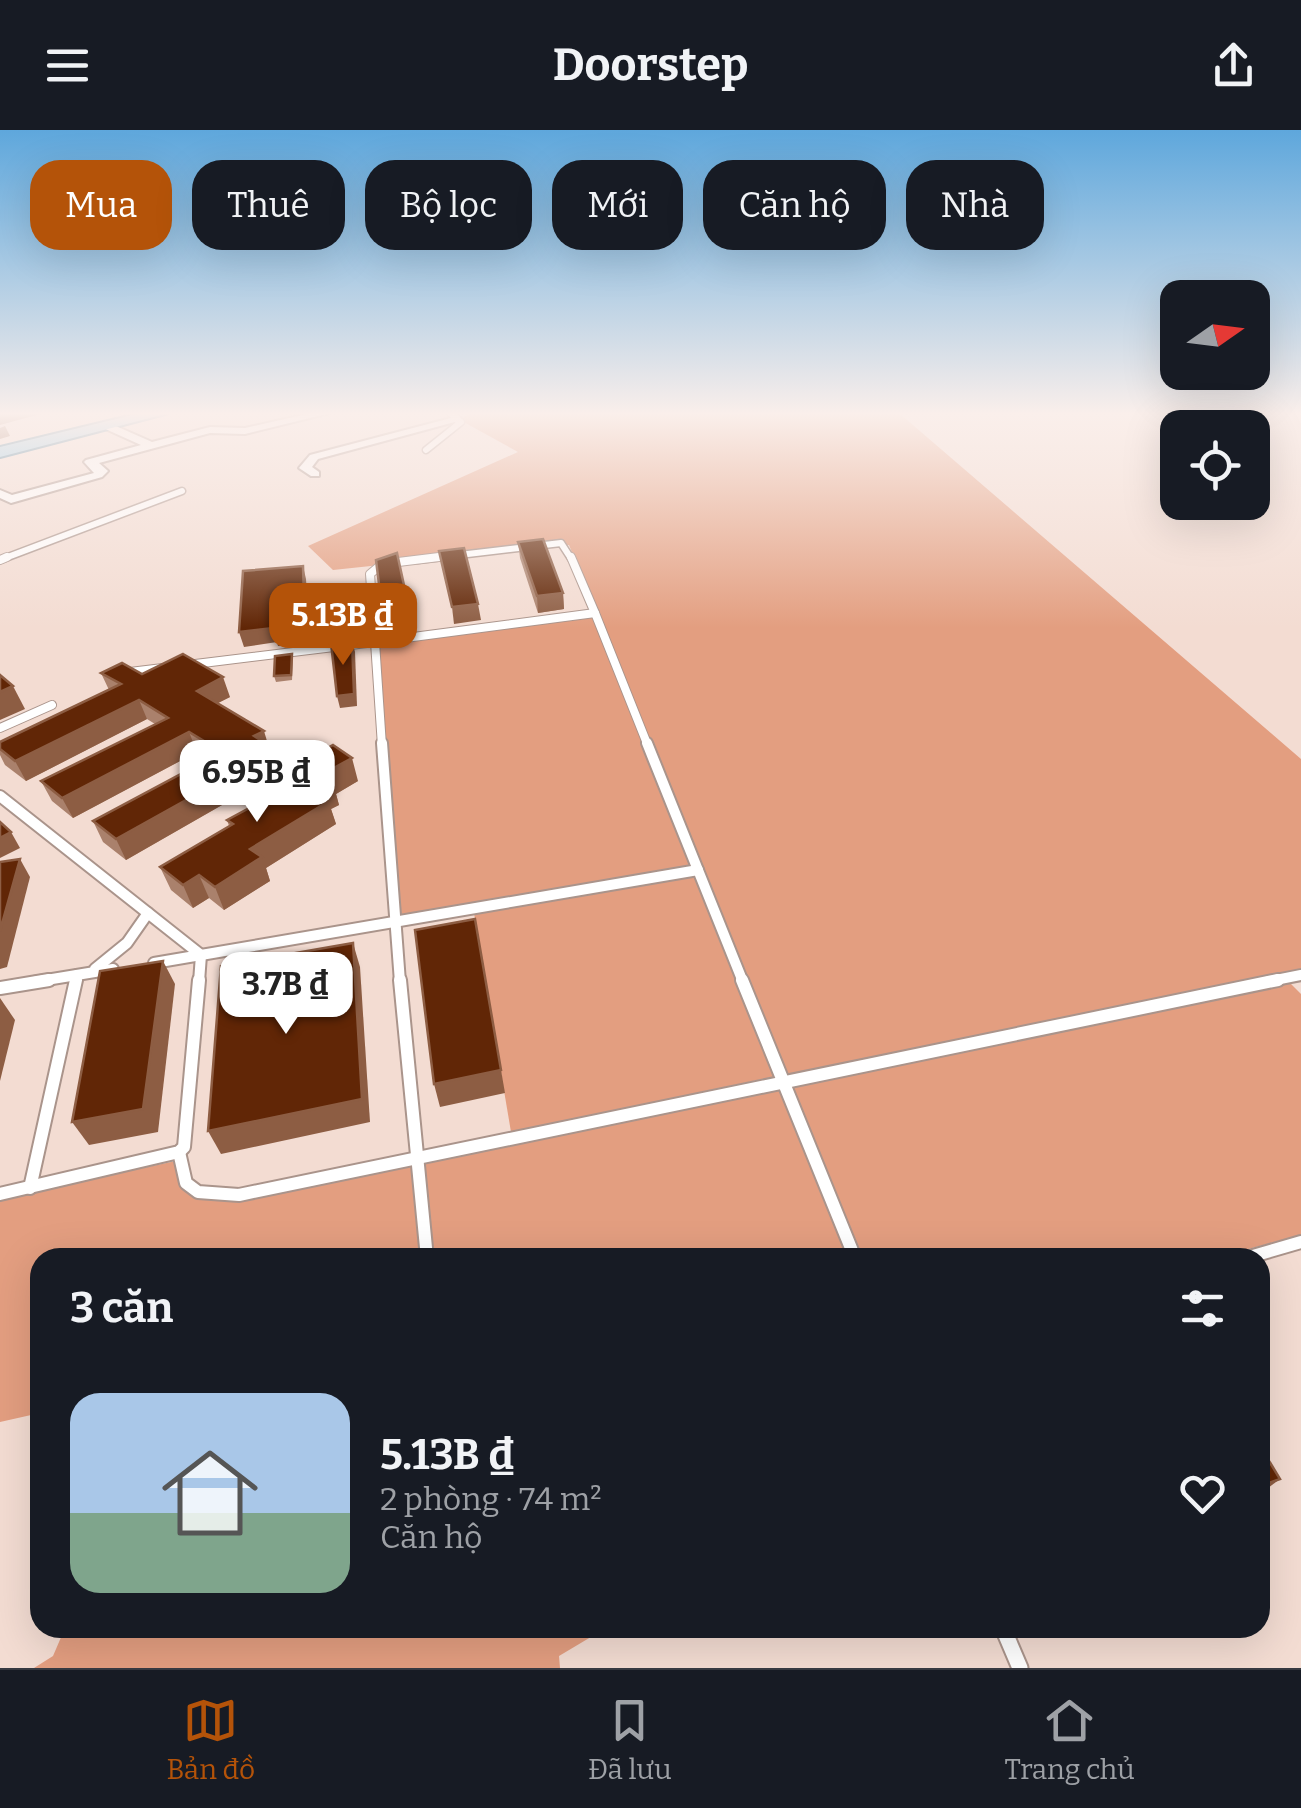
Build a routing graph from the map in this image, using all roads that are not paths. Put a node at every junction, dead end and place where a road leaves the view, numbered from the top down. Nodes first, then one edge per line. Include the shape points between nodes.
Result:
1 (60, 485) edge
2 (182, 491) dead end
3 (4, 499) edge
4 (0, 560) edge
5 (595, 613) junction
6 (375, 642) junction
7 (130, 672) edge
8 (52, 704) dead end
9 (0, 728) edge
10 (0, 796) edge
11 (698, 870) junction
12 (148, 913) junction
13 (394, 924) junction
14 (201, 955) junction
15 (144, 964) edge
16 (125, 968) edge
17 (82, 974) junction
18 (1301, 976) edge
19 (0, 988) edge
20 (783, 1080) junction
21 (180, 1152) junction
22 (417, 1156) junction
23 (30, 1188) junction
24 (0, 1194) edge
25 (1301, 1242) edge
26 (426, 1248) edge
27 (851, 1248) edge
28 (1270, 1251) edge
29 (1008, 1638) edge
30 (1020, 1668) edge

1 - 3 street
2 - 4 lane
5 - 6 lane
5 - 6 lane via 561,543 382,564 370,574
5 - 11 lane
6 - 7 lane
6 - 13 lane
8 - 9 lane
10 - 12 lane
11 - 13 lane
11 - 20 lane
12 - 14 lane
12 - 17 lane via 128,943
13 - 14 lane
13 - 22 lane
14 - 15 lane
14 - 21 lane
16 - 17 lane
17 - 19 lane
17 - 23 lane
18 - 20 lane
20 - 22 lane
20 - 27 lane
21 - 22 lane via 186,1183 214,1196
21 - 23 lane
22 - 26 lane
23 - 24 lane
25 - 28 lane
29 - 30 lane

